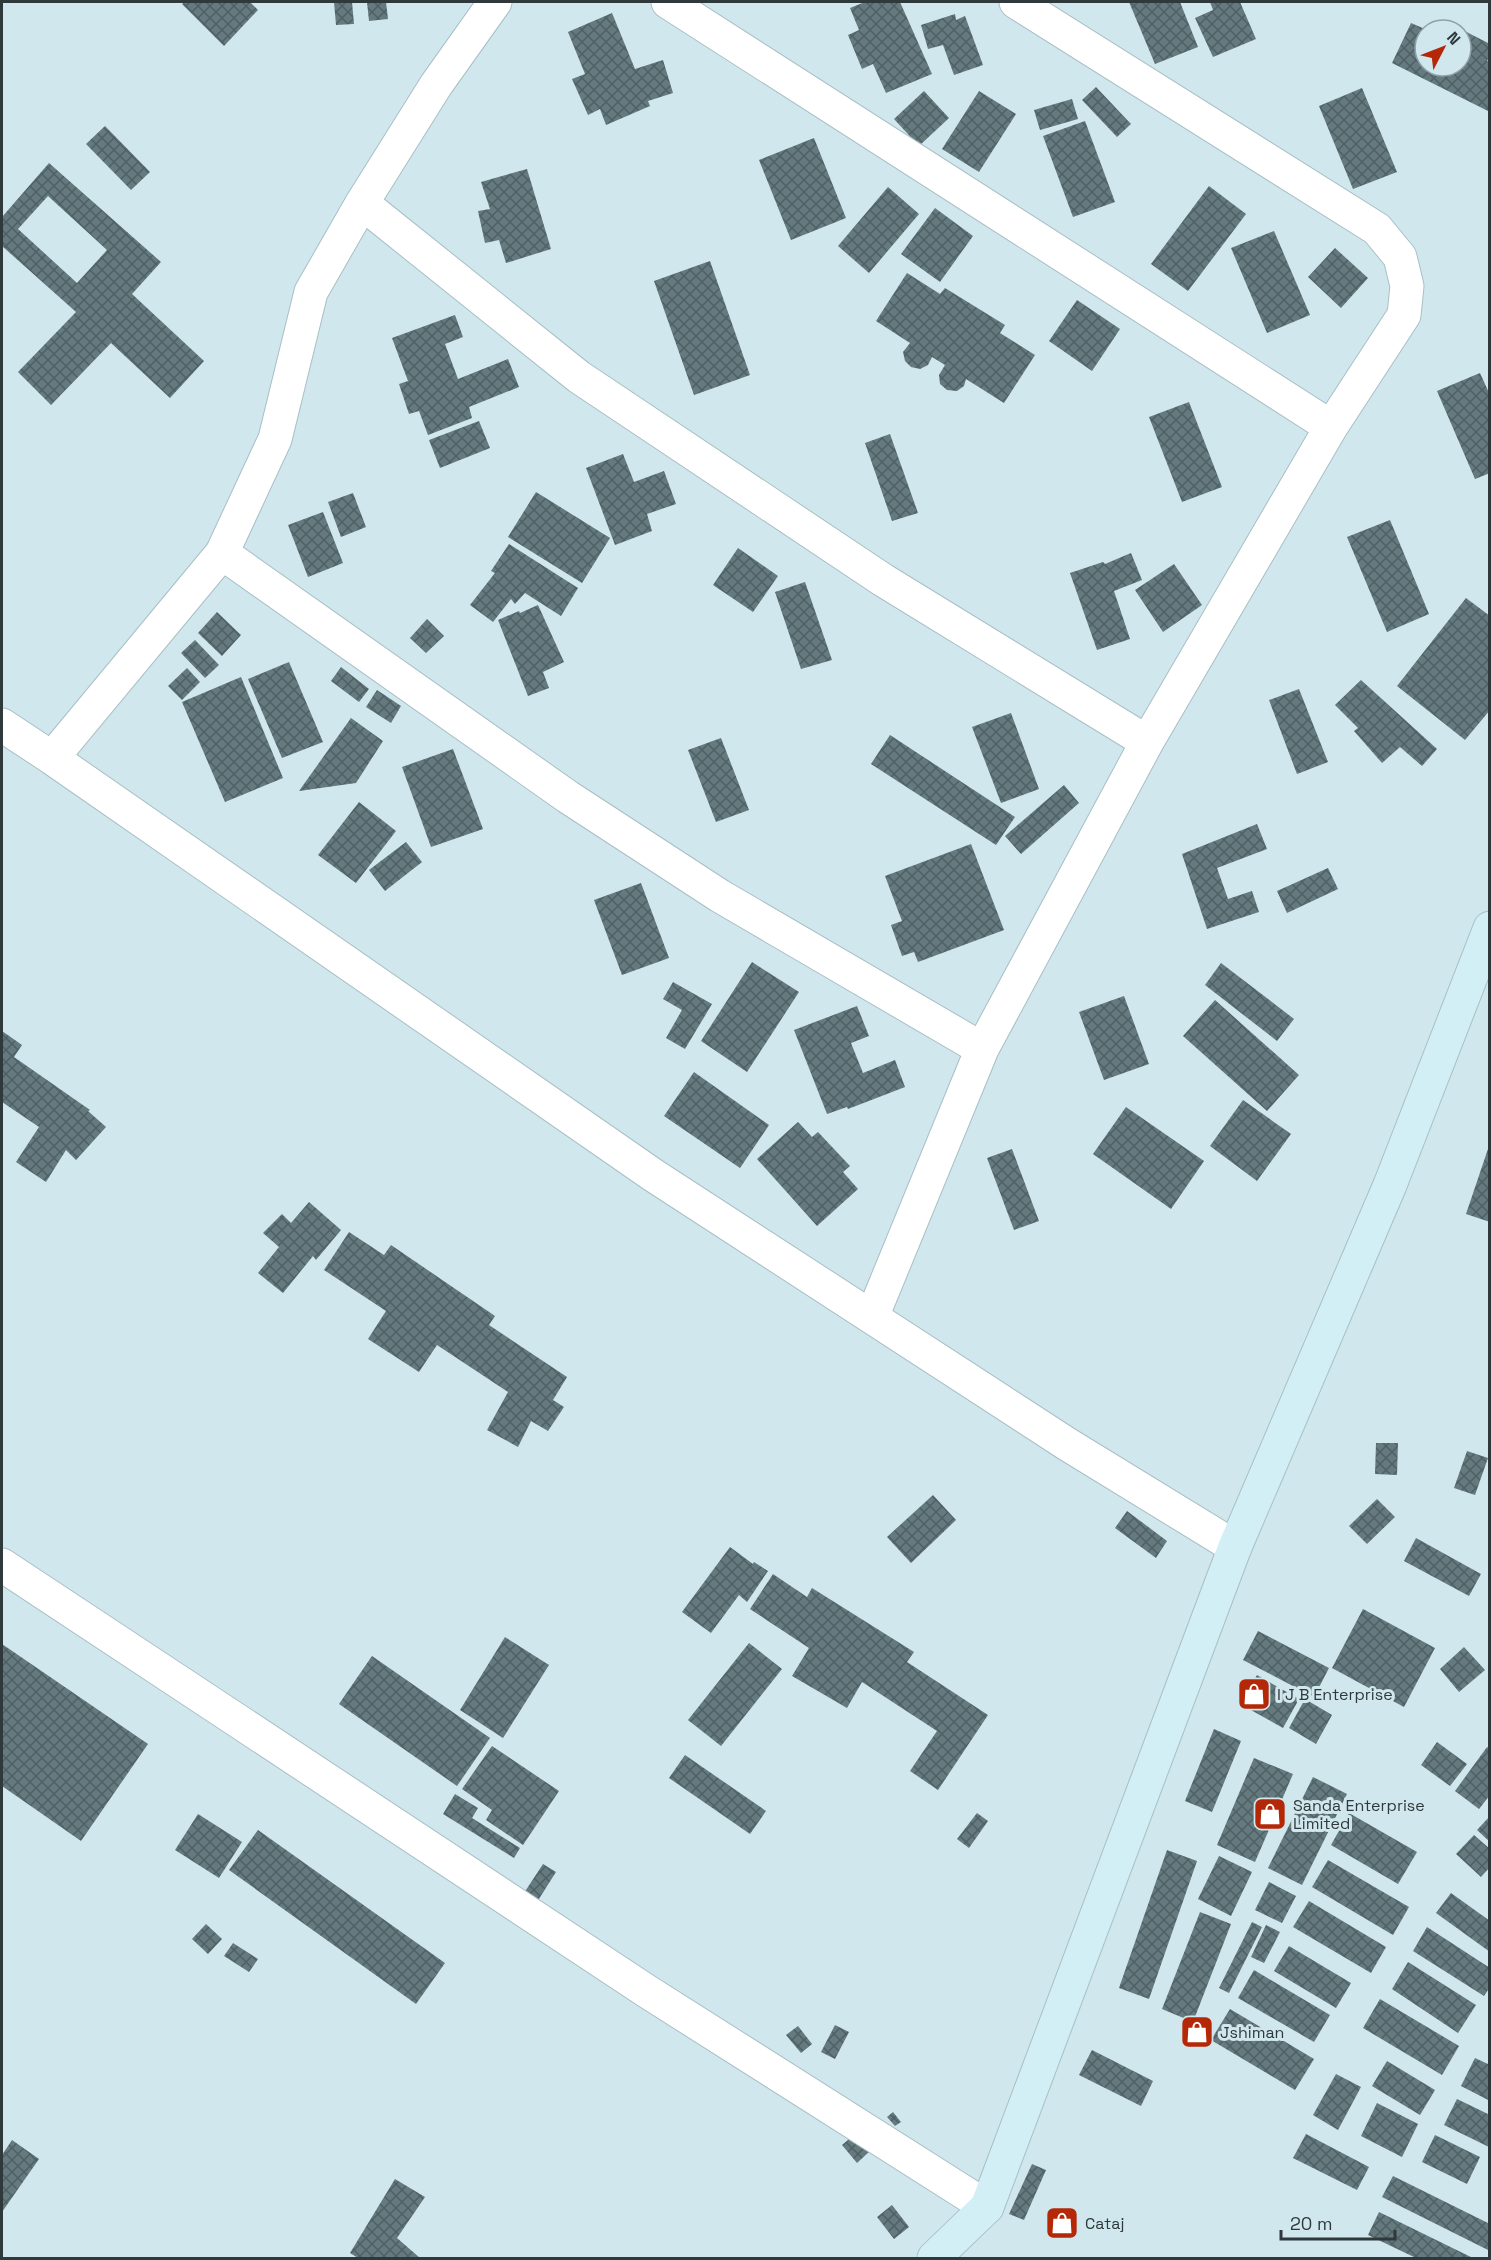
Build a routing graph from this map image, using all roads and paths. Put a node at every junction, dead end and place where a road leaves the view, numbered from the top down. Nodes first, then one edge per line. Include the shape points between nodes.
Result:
1 (495, 2) edge
2 (668, 2) edge
3 (1016, 2) edge
4 (362, 203) junction
5 (1331, 427) junction
6 (222, 553) junction
7 (2, 725) edge
8 (1148, 742) junction
9 (52, 758) junction
10 (1490, 928) edge
11 (982, 1049) junction
12 (872, 1317) junction
13 (1235, 1547) junction
14 (2, 1565) edge
15 (987, 2207) junction
16 (934, 2259) edge

1 - 4 street via 436,85
2 - 5 street
3 - 5 street via 1377,229 1400,257 1407,286 1404,315
4 - 6 street via 311,292 275,438
4 - 8 street via 579,377 883,580
5 - 8 street
6 - 9 street
6 - 11 street via 568,797 720,896
7 - 9 street
8 - 11 street
9 - 12 street via 653,1175
10 - 13 main road via 1390,1185
11 - 12 street
12 - 13 street
13 - 15 main road
14 - 15 street via 638,1986
15 - 16 main road

